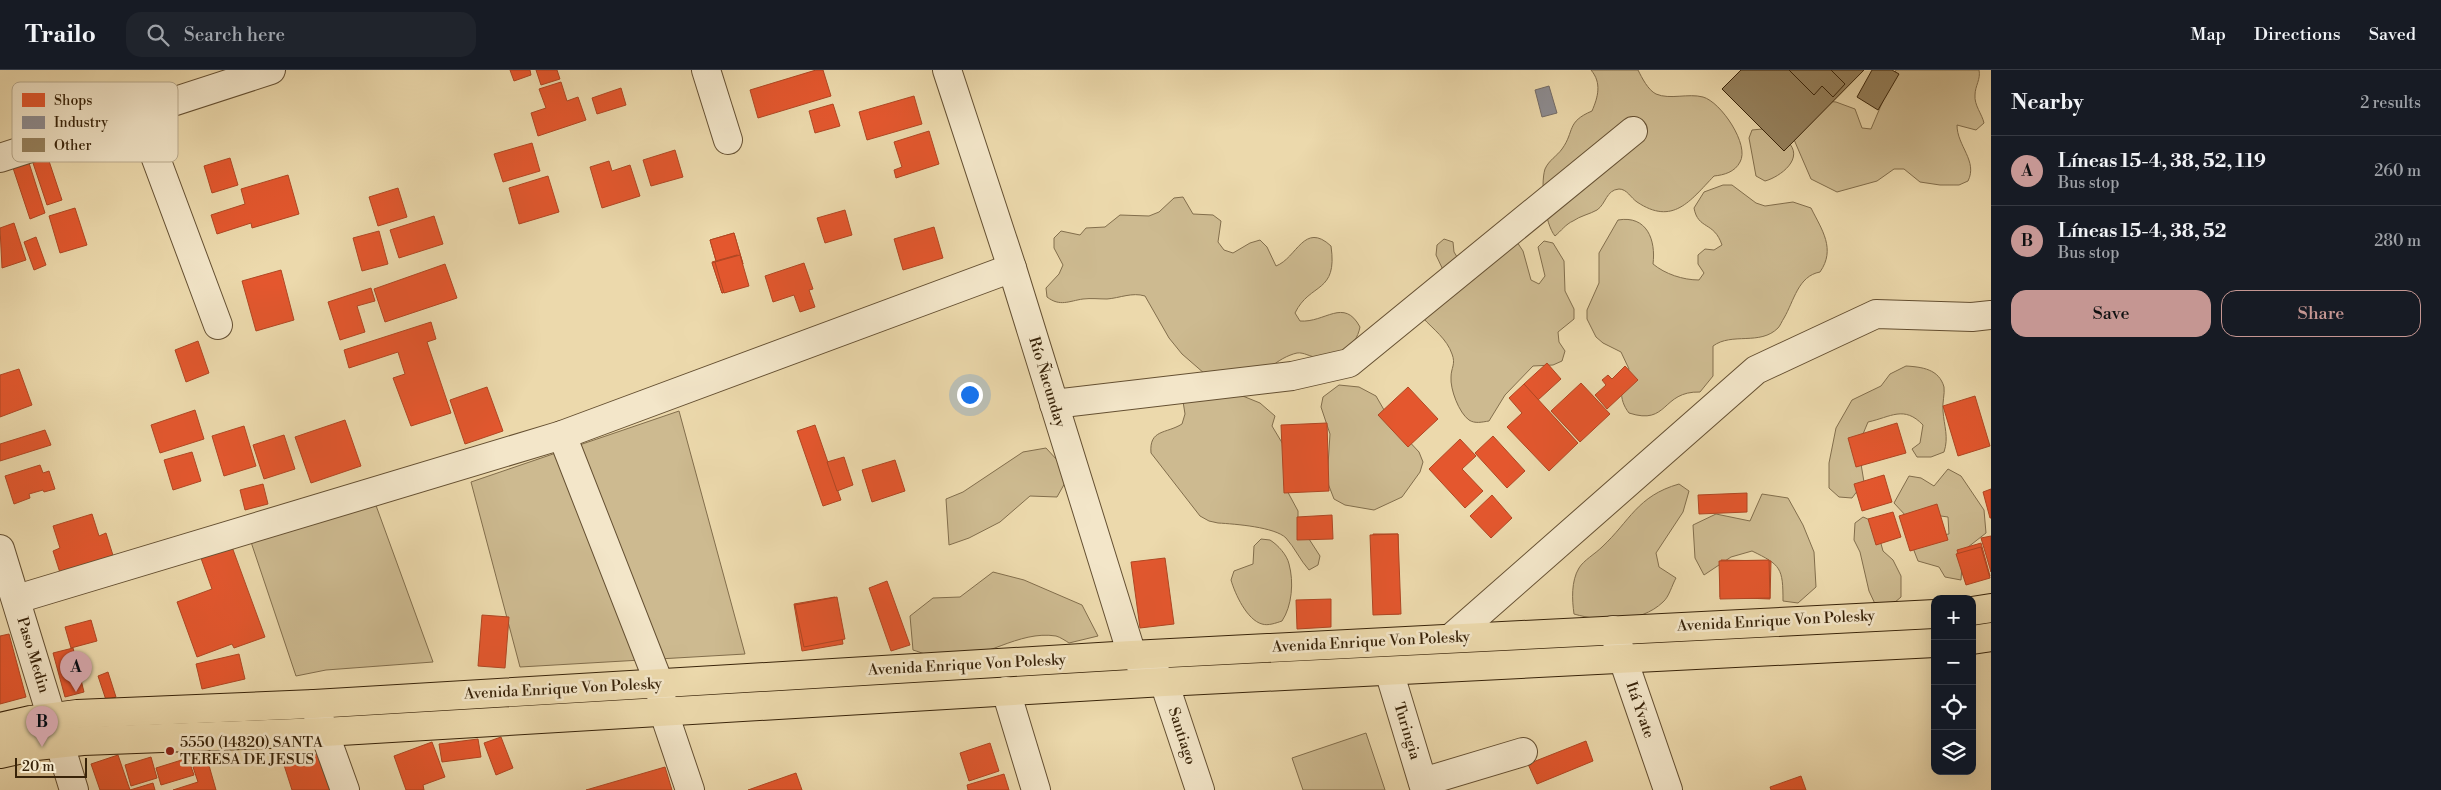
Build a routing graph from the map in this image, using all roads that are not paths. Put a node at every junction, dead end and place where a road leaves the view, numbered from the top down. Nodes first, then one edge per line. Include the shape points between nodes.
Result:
1 (271, 70) edge
2 (706, 70) edge
3 (947, 70) edge
4 (178, 100) edge
5 (1633, 131) dead end
6 (728, 140) dead end
7 (12, 154) edge
8 (0, 158) edge
9 (157, 162) edge
10 (1012, 268) junction
11 (1991, 315) edge
12 (218, 325) dead end
13 (1054, 404) junction
14 (562, 436) junction
15 (0, 549) edge
16 (16, 599) junction
17 (1991, 608) edge
18 (1976, 610) edge
19 (1931, 614) edge
20 (1613, 630) junction
21 (1991, 637) edge
22 (1451, 638) junction
23 (1976, 639) edge
24 (1931, 643) edge
25 (1132, 655) junction
26 (1623, 660) junction
27 (1389, 671) junction
28 (1164, 682) junction
29 (659, 683) junction
30 (1006, 691) junction
31 (314, 704) junction
32 (664, 712) junction
33 (52, 717) junction
34 (0, 726) edge
35 (324, 732) junction
36 (58, 744) junction
37 (1523, 752) dead end
38 (0, 754) edge
39 (1424, 786) edge
40 (74, 790) edge
41 (345, 790) edge
42 (690, 790) edge
43 (1036, 790) edge
44 (1200, 790) edge
45 (1668, 790) edge

1 - 4 street
2 - 6 street
3 - 10 street, Río Ñacunday
5 - 13 street via 1349,363 1292,376
7 - 8 street
9 - 12 street
10 - 13 street, Río Ñacunday
10 - 14 street
11 - 22 street via 1876,314 1756,370
13 - 25 street, Río Ñacunday
14 - 16 street
14 - 29 street
15 - 16 street, Paso Medin
16 - 33 street, Paso Medin
17 - 18 main road
19 - 20 main road, Avenida Enrique Von Polesky
20 - 22 main road, Avenida Enrique Von Polesky
20 - 26 street, Itá Yvate
21 - 23 main road
22 - 25 main road, Avenida Enrique Von Polesky
24 - 26 main road, Avenida Enrique Von Polesky
25 - 28 street
25 - 29 main road, Avenida Enrique Von Polesky
26 - 27 main road, Avenida Enrique Von Polesky
26 - 45 street, Itá Yvate
27 - 28 main road, Avenida Enrique Von Polesky
27 - 39 street, Turingia
28 - 30 main road, Avenida Enrique Von Polesky
28 - 44 street, Santiago
29 - 31 main road, Avenida Enrique Von Polesky
29 - 32 street
30 - 32 main road, Avenida Enrique Von Polesky
30 - 43 street
31 - 33 main road, Avenida Enrique Von Polesky
31 - 35 street
32 - 35 main road, Avenida Enrique Von Polesky
32 - 42 street
33 - 34 main road, Avenida Enrique Von Polesky
33 - 36 street, Paso Medin
35 - 36 main road, Avenida Enrique Von Polesky
35 - 41 street
36 - 38 main road, Avenida Enrique Von Polesky
36 - 40 street, Paso Medin
37 - 39 street

